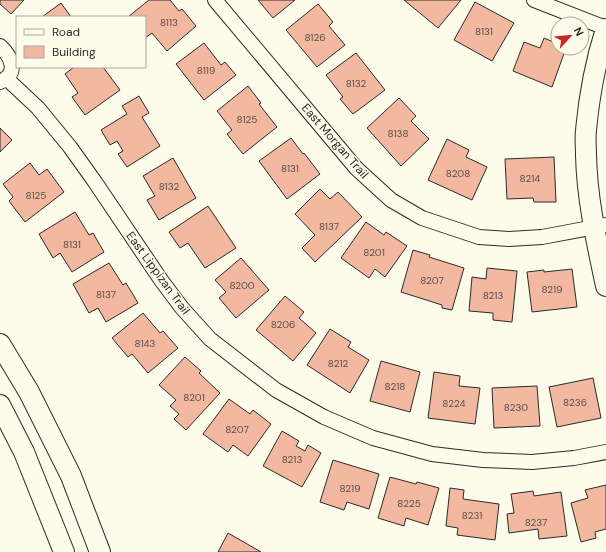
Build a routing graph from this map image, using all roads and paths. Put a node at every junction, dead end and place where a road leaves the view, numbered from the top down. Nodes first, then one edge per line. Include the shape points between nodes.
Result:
1 (215, 0) edge
2 (534, 0) edge
3 (606, 29) edge
4 (0, 46) edge
5 (3, 80) edge
6 (600, 226) edge
7 (606, 286) edge
8 (0, 344) edge
9 (0, 405) edge
10 (606, 452) edge
11 (64, 552) edge
12 (100, 552) edge

1 - 6 street, East Morgan Trail via 356,168 391,200 422,218 479,237 542,237
2 - 3 street
3 - 6 main road via 600,49 586,131 589,198
4 - 5 street, East Lippizan Trail via 11,60 11,71
5 - 10 street, East Lippizan Trail via 38,108 70,147 182,308 210,339 276,390 324,417 373,438 432,454 532,462
6 - 7 main road
8 - 12 main road via 56,444
9 - 11 main road via 24,452

